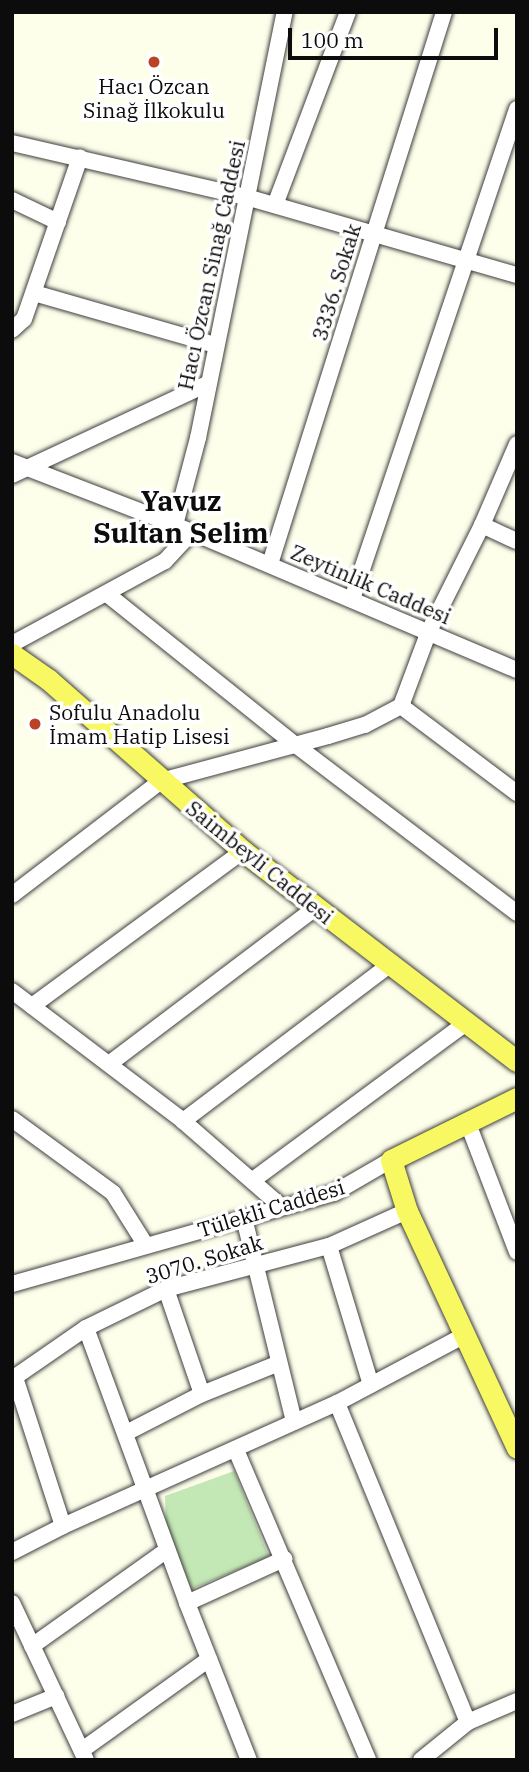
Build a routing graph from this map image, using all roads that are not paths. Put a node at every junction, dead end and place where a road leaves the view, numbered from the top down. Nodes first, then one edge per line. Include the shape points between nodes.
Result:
1 (285, 12) edge
2 (348, 12) edge
3 (444, 12) edge
4 (517, 109) edge
5 (12, 143) edge
6 (80, 157) junction
7 (246, 197) junction
8 (12, 200) edge
9 (275, 205) junction
10 (58, 222) junction
11 (373, 233) junction
12 (466, 260) junction
13 (517, 275) edge
14 (34, 293) junction
15 (12, 330) edge
16 (215, 345) junction
17 (209, 383) junction
18 (515, 453) edge
19 (17, 468) edge
20 (175, 525) junction
21 (481, 525) junction
22 (192, 532) junction
23 (517, 541) edge
24 (270, 565) junction
25 (107, 594) junction
26 (352, 599) junction
27 (429, 631) junction
28 (12, 644) edge
29 (12, 654) edge
30 (517, 670) edge
31 (401, 706) junction
32 (297, 746) junction
33 (161, 781) junction
34 (517, 793) edge
35 (243, 851) junction
36 (12, 895) edge
37 (315, 908) junction
38 (517, 913) edge
39 (389, 965) junction
40 (12, 991) edge
41 (32, 1006) junction
42 (466, 1023) junction
43 (517, 1061) edge
44 (109, 1064) junction
45 (517, 1098) edge
46 (12, 1119) edge
47 (183, 1121) junction
48 (467, 1121) junction
49 (391, 1160) junction
50 (253, 1180) junction
51 (282, 1208) junction
52 (407, 1211) junction
53 (244, 1218) junction
54 (512, 1223) edge
55 (145, 1244) junction
56 (329, 1246) junction
57 (517, 1252) edge
58 (255, 1264) junction
59 (14, 1282) edge
60 (166, 1289) junction
61 (86, 1328) junction
62 (463, 1336) junction
63 (279, 1363) junction
64 (371, 1385) junction
65 (202, 1394) junction
66 (337, 1403) junction
67 (294, 1422) junction
68 (126, 1433) junction
69 (517, 1448) edge
70 (236, 1450) junction
71 (146, 1491) junction
72 (62, 1526) junction
73 (167, 1550) junction
74 (12, 1552) edge
75 (284, 1559) junction
76 (12, 1603) edge
77 (187, 1604) junction
78 (32, 1646) junction
79 (209, 1659) junction
80 (56, 1696) junction
81 (517, 1701) edge
82 (12, 1714) edge
83 (468, 1722) junction
84 (84, 1755) edge
85 (249, 1760) edge
86 (368, 1760) edge
87 (421, 1760) edge

1 - 7 street, Hacı Özcan Sinağ Caddesi
2 - 9 street
3 - 11 street, 3336. Sokak
4 - 12 street
5 - 6 street
6 - 7 street
6 - 10 street
7 - 9 street
7 - 16 street, Hacı Özcan Sinağ Caddesi
8 - 10 street
9 - 11 street
10 - 14 street
11 - 12 street
11 - 24 street, 3336. Sokak
12 - 13 street
12 - 26 street
14 - 15 street via 24,319
14 - 16 street
16 - 17 street, Hacı Özcan Sinağ Caddesi
17 - 19 street
17 - 20 street, Hacı Özcan Sinağ Caddesi
18 - 21 street
19 - 20 street, Zeytinlik Caddesi
20 - 22 street, Zeytinlik Caddesi
21 - 23 street
21 - 27 street
22 - 24 street, Zeytinlik Caddesi
22 - 25 street via 165,561
24 - 26 street, Zeytinlik Caddesi
25 - 28 street
25 - 32 street
26 - 27 street, Zeytinlik Caddesi
27 - 30 street, Zeytinlik Caddesi
27 - 31 street
29 - 33 main road, Saimbeyli Caddesi via 49,680
31 - 32 street via 365,725
31 - 34 street
32 - 33 street
32 - 38 street
33 - 35 main road, Saimbeyli Caddesi
33 - 36 street
35 - 37 main road, Saimbeyli Caddesi
35 - 41 street
37 - 39 main road, Saimbeyli Caddesi
37 - 44 street
39 - 42 main road, Saimbeyli Caddesi
39 - 47 street
40 - 41 street
41 - 44 street
42 - 43 main road, Saimbeyli Caddesi
42 - 50 street
44 - 47 street
45 - 48 main road, Tülekli Caddesi
46 - 55 street via 113,1193
47 - 50 street
48 - 49 main road, Tülekli Caddesi
48 - 54 street
49 - 51 street, Tülekli Caddesi via 345,1189
49 - 52 main road
50 - 51 street
51 - 53 street, Tülekli Caddesi
52 - 56 street, 3070. Sokak
52 - 62 main road
53 - 55 street, Tülekli Caddesi
53 - 58 street
54 - 57 street
55 - 59 street, Tülekli Caddesi
56 - 58 street, 3070. Sokak
56 - 64 street
58 - 60 street, 3070. Sokak
58 - 63 street
60 - 61 street, 3070. Sokak
60 - 65 street
61 - 68 street
61 - 72 street, 3070. Sokak via 15,1377
62 - 64 street
62 - 69 main road
63 - 65 street
63 - 67 street
64 - 66 street
65 - 68 street
66 - 67 street
66 - 83 street
67 - 70 street
68 - 71 street
70 - 71 street
70 - 75 street
71 - 72 street
71 - 73 street
72 - 74 street
73 - 77 street
73 - 78 street
75 - 77 street
75 - 86 street
76 - 78 street
77 - 79 street
78 - 80 street
79 - 84 street
79 - 85 street
80 - 82 street
80 - 84 street
81 - 83 street
83 - 87 street

